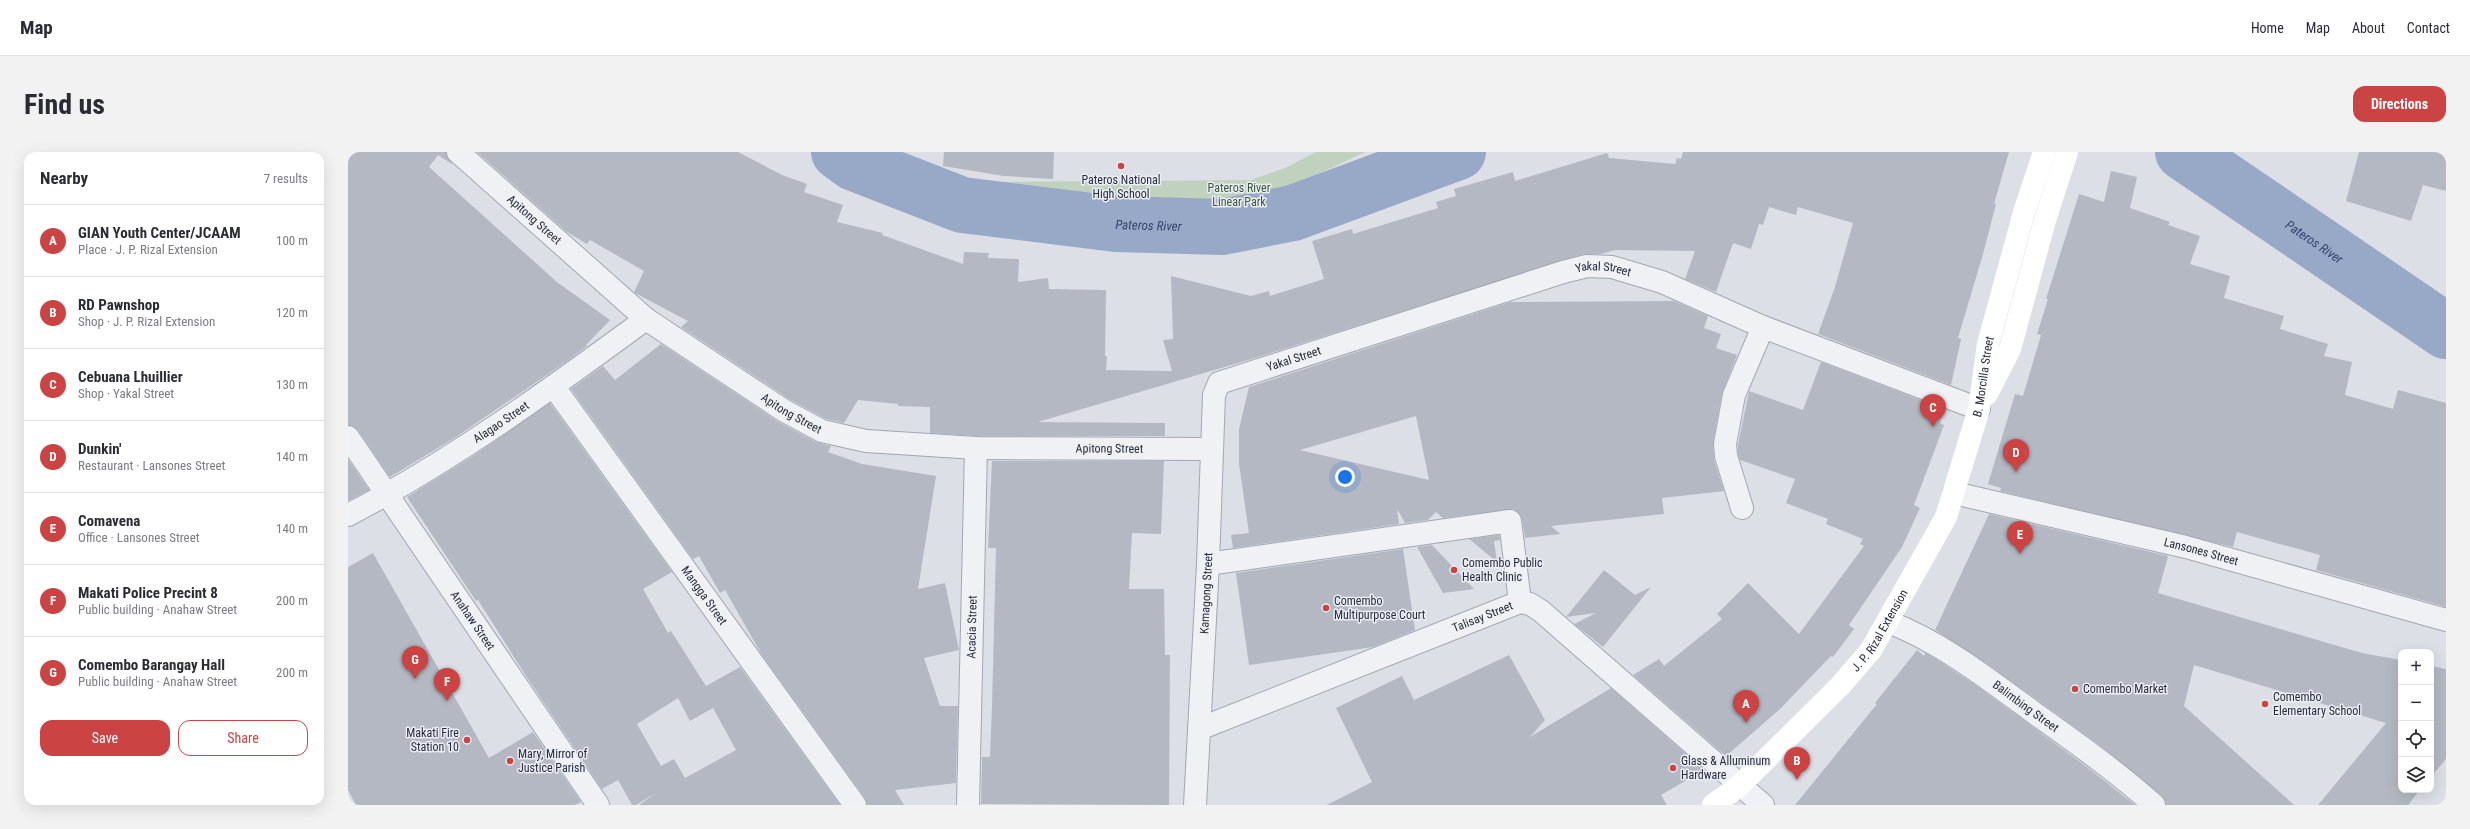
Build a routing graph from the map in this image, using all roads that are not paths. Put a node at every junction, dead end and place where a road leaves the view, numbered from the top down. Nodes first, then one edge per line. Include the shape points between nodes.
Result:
1 (458, 152) edge
2 (2044, 152) edge
3 (2067, 152) edge
4 (646, 319) junction
5 (1763, 327) junction
6 (1219, 383) joint
7 (554, 387) junction
8 (1979, 409) junction
9 (348, 437) edge
10 (976, 448) junction
11 (1212, 448) junction
12 (1954, 493) junction
13 (387, 495) junction
14 (1742, 508) dead end
15 (348, 515) edge
16 (1208, 564) junction
17 (1520, 602) junction
18 (2446, 620) edge
19 (1889, 622) junction
20 (1199, 729) junction
21 (1740, 786) junction
22 (598, 805) edge
23 (854, 805) edge
24 (968, 805) edge
25 (1195, 805) edge
26 (1712, 805) edge
27 (1763, 805) edge
28 (2154, 805) edge

1 - 4 street, Apitong Street
2 - 8 main road, B. Morcilla Street via 2025,209 1988,344
3 - 8 main road, B. Morcilla Street via 2046,217 2010,349
4 - 7 street, Alagao Street
4 - 10 street, Apitong Street via 783,410 822,431 866,441
5 - 6 street, Yakal Street via 1662,282 1612,268 1587,266
5 - 8 street, Yakal Street
5 - 14 street via 1734,395 1725,444 1726,456
6 - 11 street, Kamagong Street via 1214,395
7 - 13 street, Alagao Street
7 - 23 street, Mangga Street
8 - 12 main road, J. P. Rizal Extension
9 - 13 street, Anahaw Street
10 - 11 street, Apitong Street
10 - 24 street, Acacia Street
11 - 16 street, Kamagong Street
12 - 18 street, Lansones Street via 2186,547
12 - 19 main road, J. P. Rizal Extension via 1946,517
13 - 15 street, Alagao Street
13 - 22 street, Anahaw Street
16 - 17 street via 1510,521
16 - 20 street, Kamagong Street
17 - 20 street, Talisay Street
17 - 21 street, Talisay Street via 1530,604 1541,611
19 - 21 main road, J. P. Rizal Extension via 1871,650 1840,686
19 - 28 street, Balimbing Street via 1910,630 1963,661 2122,777
20 - 25 street, Kamagong Street
21 - 26 main road, J. P. Rizal Extension
21 - 27 street, Talisay Street

